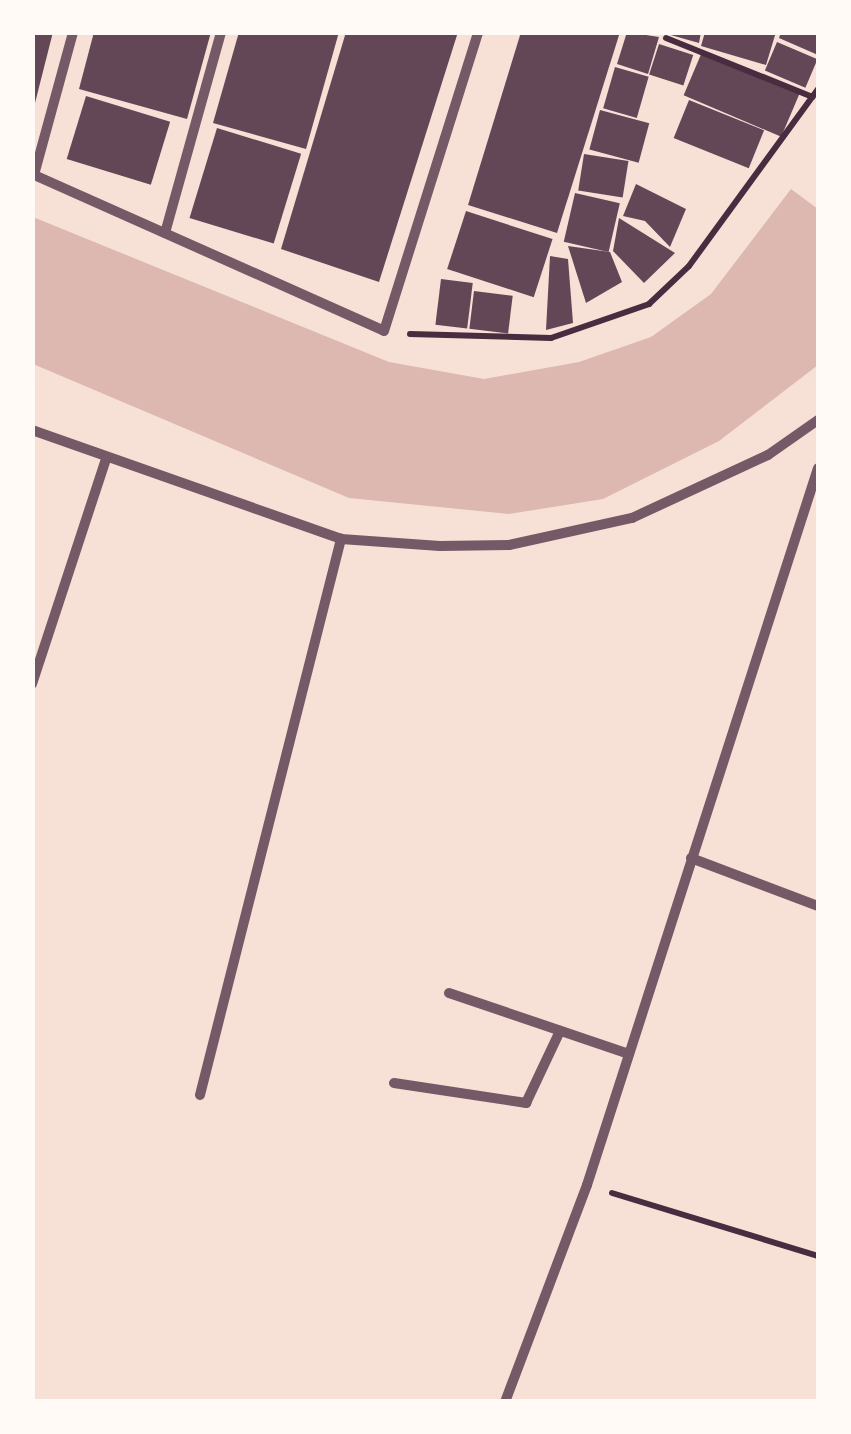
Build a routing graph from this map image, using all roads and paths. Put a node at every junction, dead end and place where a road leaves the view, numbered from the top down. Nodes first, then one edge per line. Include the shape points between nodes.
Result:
1 (73, 32) edge
2 (221, 32) edge
3 (478, 32) edge
4 (666, 38) dead end
5 (816, 93) edge
6 (33, 175) edge
7 (165, 233) junction
8 (384, 331) junction
9 (818, 420) edge
10 (32, 430) edge
11 (106, 459) junction
12 (818, 468) edge
13 (342, 540) junction
14 (32, 684) edge
15 (691, 858) junction
16 (818, 906) edge
17 (449, 993) dead end
18 (560, 1031) junction
19 (629, 1054) junction
20 (394, 1084) dead end
21 (200, 1094) dead end
22 (587, 1185) junction
23 (818, 1256) edge
24 (506, 1402) edge

1 - 6 street
2 - 7 street
3 - 8 street
4 - 5 path
5 - 8 path via 690,266 649,304 551,338
6 - 7 street
7 - 8 street
9 - 13 street via 690,494 579,532 509,545
10 - 11 street
11 - 13 street
11 - 14 street
12 - 15 street
13 - 21 street
15 - 16 street
15 - 19 street
17 - 18 street
18 - 19 street
18 - 20 street via 526,1103
19 - 22 street
22 - 23 path
22 - 24 street

